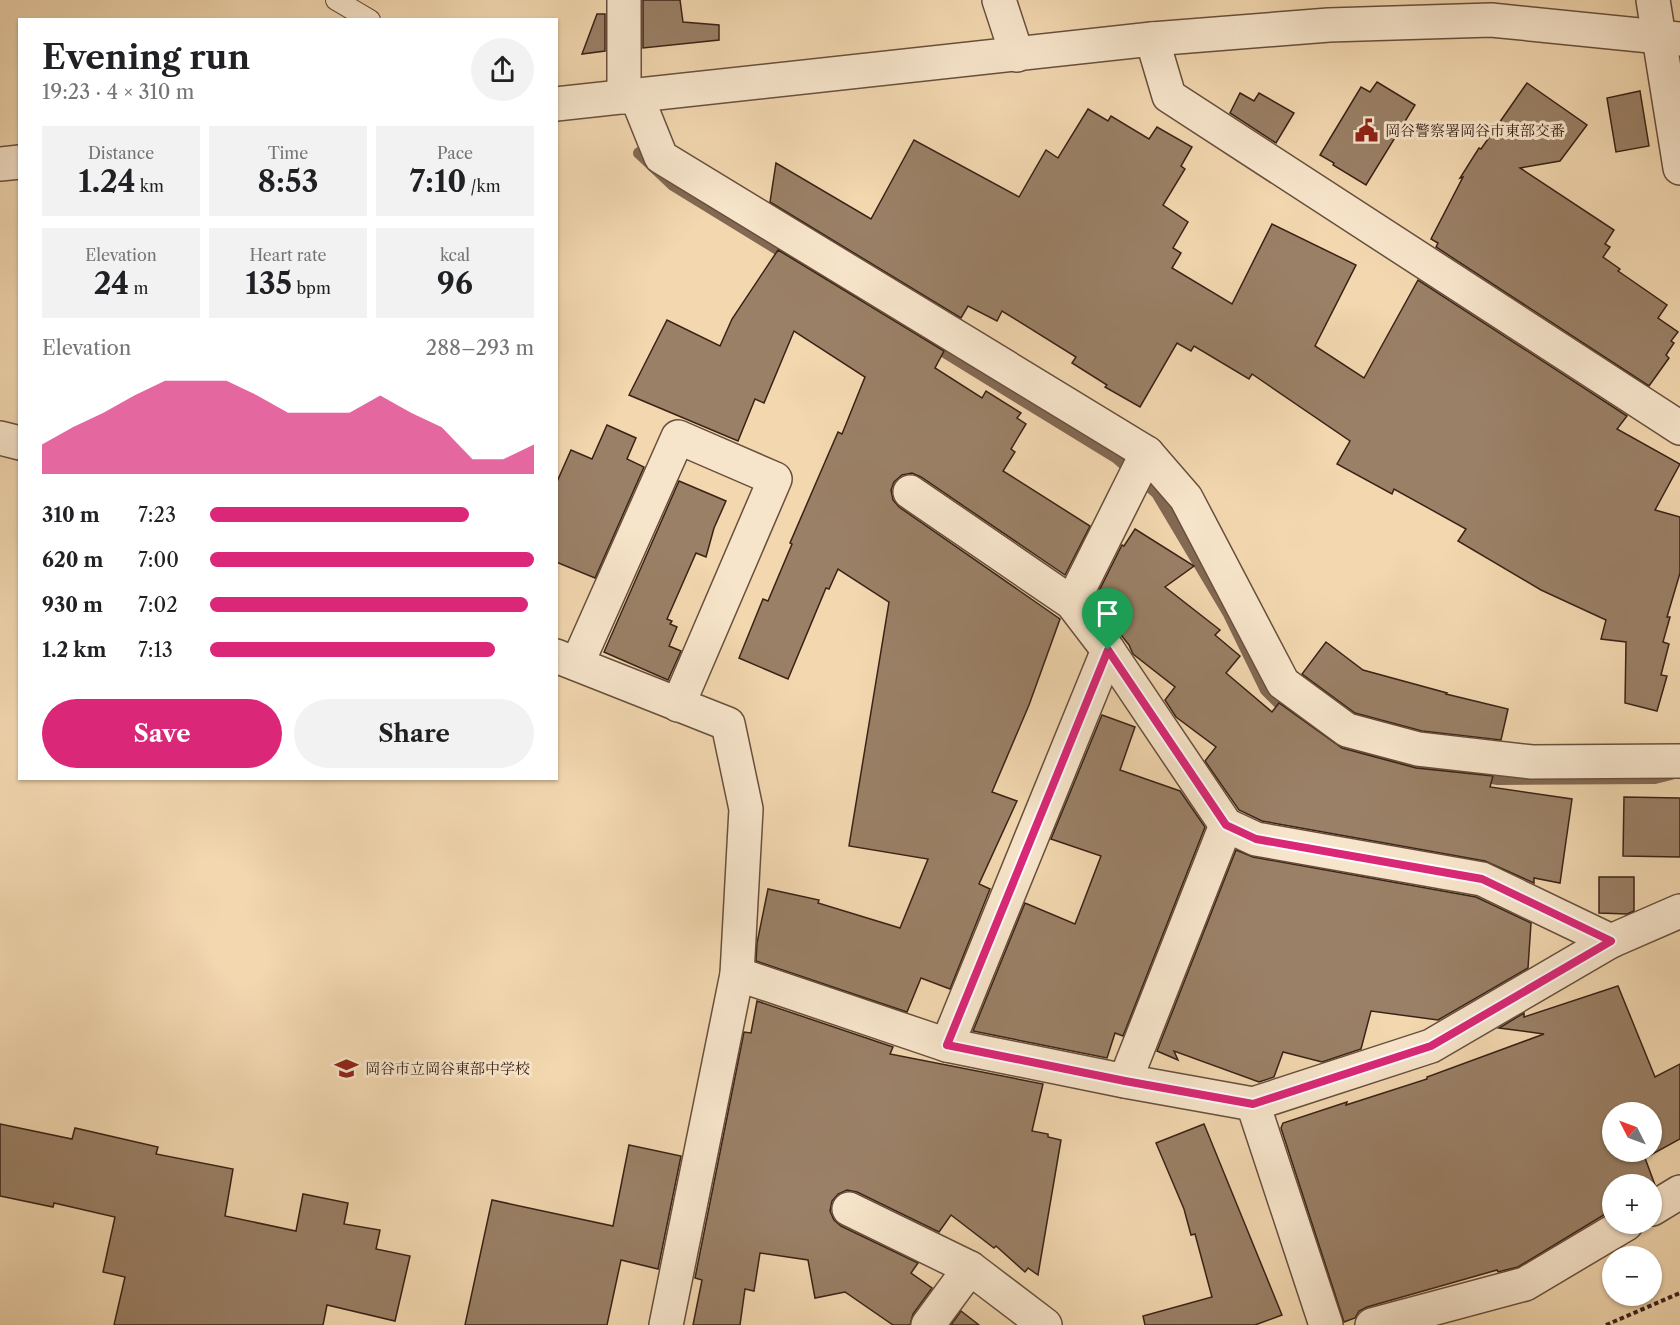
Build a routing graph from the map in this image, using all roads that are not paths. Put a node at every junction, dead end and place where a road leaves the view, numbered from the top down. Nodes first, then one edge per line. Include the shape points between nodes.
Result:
1 (336, 0) edge
2 (624, 0) edge
3 (999, 0) edge
4 (1653, 0) edge
5 (367, 18) edge
6 (1670, 37) edge
7 (1152, 39) junction
8 (1017, 55) junction
9 (630, 96) junction
10 (558, 104) edge
11 (18, 162) edge
12 (0, 164) edge
13 (1680, 168) edge
14 (1680, 428) edge
15 (0, 438) edge
16 (18, 442) edge
17 (1147, 453) junction
18 (910, 492) dead end
19 (1072, 603) junction
20 (1108, 650) junction
21 (567, 660) edge
22 (678, 705) junction
23 (1680, 761) edge
24 (1226, 825) junction
25 (1680, 911) edge
26 (1611, 941) junction
27 (737, 974) junction
28 (947, 1045) junction
29 (1125, 1081) junction
30 (1253, 1104) junction
31 (1680, 1192) edge
32 (1662, 1203) edge
33 (849, 1209) dead end
34 (1609, 1234) edge
35 (970, 1268) junction
36 (666, 1325) edge
37 (928, 1325) edge
38 (1045, 1325) edge
39 (1326, 1325) edge
40 (1372, 1325) edge

1 - 5 lane
2 - 9 street
3 - 8 street
4 - 6 street
6 - 7 street via 1491,20 1329,25
6 - 13 street
7 - 8 street
7 - 14 street via 1169,96
8 - 9 street
9 - 10 street
9 - 17 street via 661,157
11 - 12 street
15 - 16 street
17 - 19 street
17 - 23 street via 1186,498 1283,683 1347,730 1418,749 1532,762
18 - 19 street
19 - 20 street
20 - 24 street
20 - 28 street
21 - 22 street
21 - 22 street via 678,437 775,479
22 - 27 street via 728,724 746,809
24 - 26 street via 1256,839 1482,879
24 - 29 street
25 - 26 street
26 - 30 street via 1431,1046
27 - 28 street
27 - 36 street
28 - 29 street
29 - 30 street
30 - 39 street
31 - 32 street
33 - 35 street
34 - 40 street via 1525,1284
35 - 37 street
35 - 38 street

